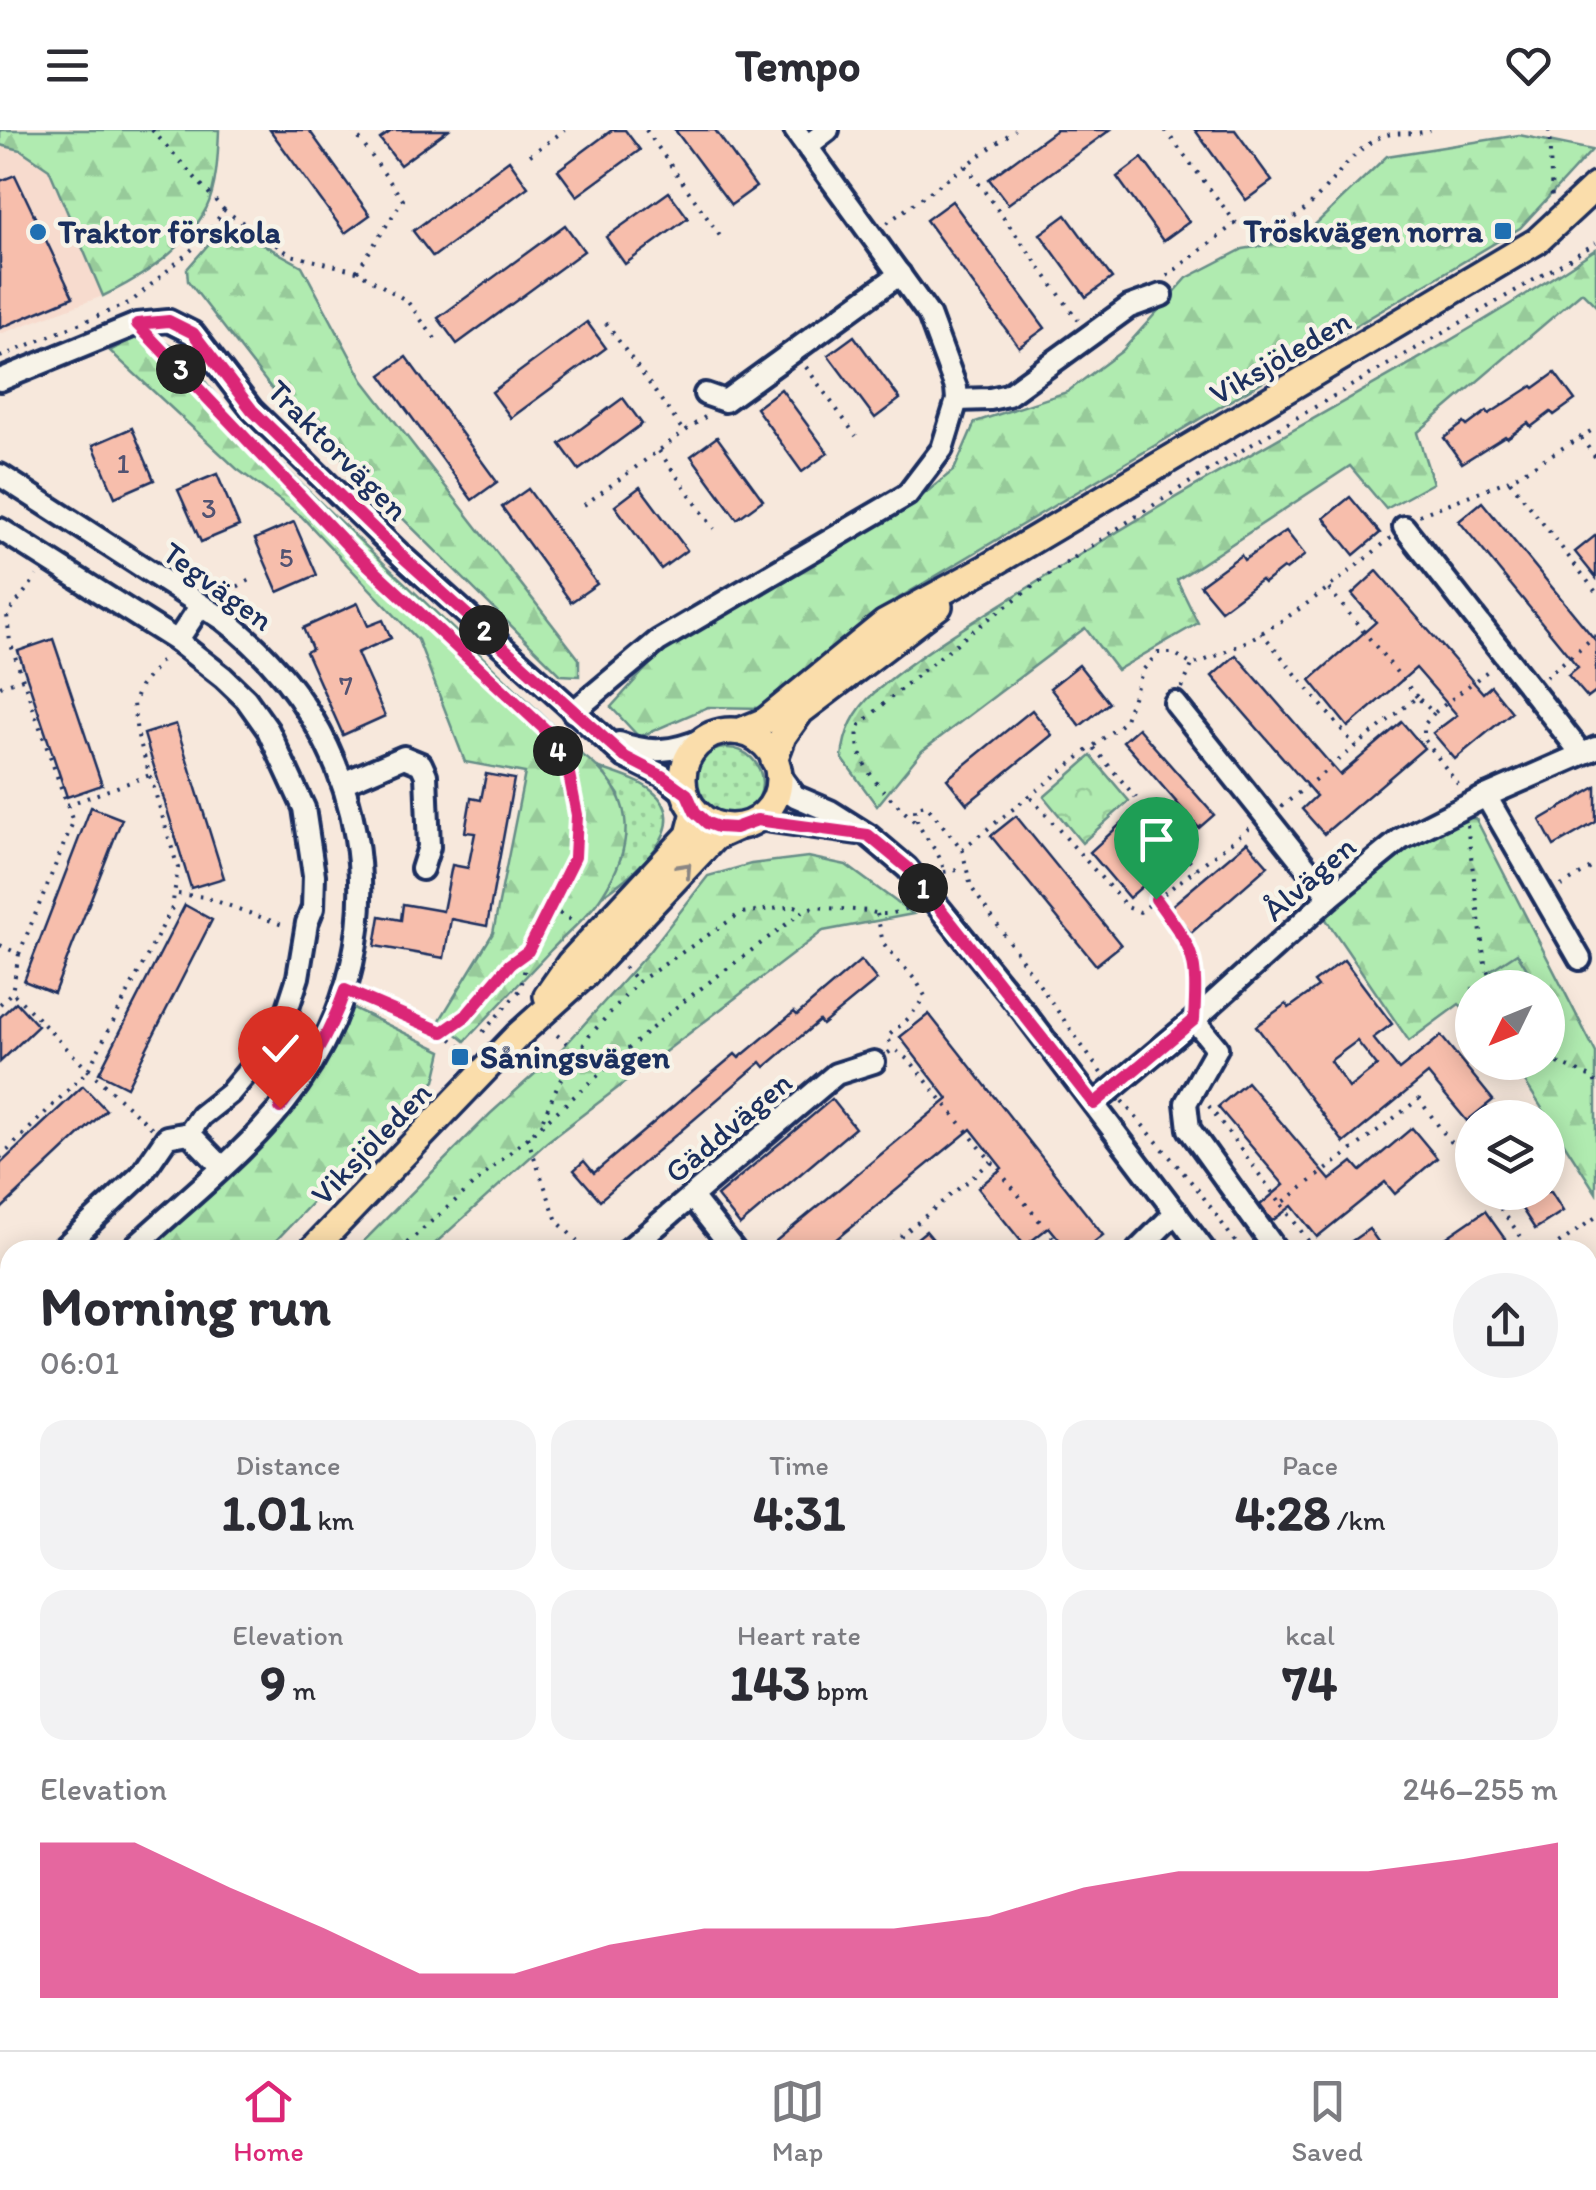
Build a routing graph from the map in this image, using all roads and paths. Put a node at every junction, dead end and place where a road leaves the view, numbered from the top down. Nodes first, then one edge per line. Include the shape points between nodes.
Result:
1 (152, 130) edge
2 (352, 130) edge
3 (566, 130) edge
4 (646, 130) edge
5 (828, 130) edge
6 (1014, 130) edge
7 (1165, 130) edge
8 (1430, 130) edge
9 (1549, 130) edge
10 (1382, 133) edge
11 (801, 138) edge
12 (530, 154) dead end
13 (966, 166) junction
14 (1596, 186) edge
15 (1552, 202) dead end
16 (224, 210) junction
17 (1236, 223) junction
18 (871, 235) junction
19 (720, 236) dead end
20 (1596, 243) edge
21 (1576, 246) dead end
22 (1574, 256) junction
23 (357, 271) junction
24 (900, 274) junction
25 (1162, 295) joint
26 (131, 302) junction
27 (606, 323) dead end
28 (137, 324) junction
29 (1090, 336) junction
30 (439, 344) dead end
31 (795, 350) junction
32 (0, 357) edge
33 (0, 380) edge
34 (715, 398) joint
35 (957, 400) junction
36 (1596, 428) edge
37 (684, 432) junction
38 (856, 436) dead end
39 (1580, 438) junction
40 (659, 451) junction
41 (1596, 458) edge
42 (0, 475) edge
43 (1509, 480) junction
44 (584, 506) dead end
45 (1404, 527) junction
46 (0, 529) edge
47 (714, 529) dead end
48 (50, 560) junction
49 (986, 568) junction
50 (256, 577) dead end
51 (1328, 589) junction
52 (1596, 592) edge
53 (201, 605) junction
54 (1261, 632) junction
55 (1596, 635) edge
56 (177, 641) junction
57 (1192, 665) junction
58 (23, 679) junction
59 (0, 686) edge
60 (1531, 689) junction
61 (1417, 697) dead end
62 (1175, 703) joint
63 (573, 712) junction
64 (1434, 714) dead end
65 (743, 730) junction
66 (606, 739) junction
67 (703, 739) junction
68 (1356, 747) dead end
69 (1094, 748) junction
70 (1589, 751) edge
71 (776, 766) junction
72 (150, 775) junction
73 (343, 783) junction
74 (1486, 796) junction
75 (691, 803) junction
76 (67, 805) junction
77 (1466, 806) junction
78 (914, 821) junction
79 (746, 824) junction
80 (868, 835) junction
81 (962, 850) junction
82 (1596, 865) edge
83 (422, 869) dead end
84 (964, 869) junction
85 (1196, 869) dead end
86 (944, 872) junction
87 (935, 885) dead end
88 (176, 893) junction
89 (1330, 896) junction
90 (1544, 896) junction
91 (1156, 899) dead end
92 (913, 905) dead end
93 (550, 908) junction
94 (805, 910) junction
95 (877, 914) junction
96 (573, 922) dead end
97 (307, 923) junction
98 (0, 945) edge
99 (528, 951) junction
100 (19, 954) junction
101 (617, 959) dead end
102 (1580, 959) dead end
103 (1487, 970) edge
104 (638, 982) junction
105 (345, 990) junction
106 (12, 992) junction
107 (0, 1004) edge
108 (1194, 1020) junction
109 (443, 1032) junction
110 (483, 1032) dead end
111 (557, 1035) dead end
112 (517, 1036) junction
113 (894, 1049) junction
114 (466, 1051) dead end
115 (579, 1053) junction
116 (874, 1062) joint
117 (1565, 1067) edge
118 (88, 1070) junction
119 (1595, 1080) edge
120 (1113, 1090) junction
121 (1094, 1104) junction
122 (1209, 1106) dead end
123 (542, 1124) junction
124 (189, 1133) junction
125 (166, 1137) junction
126 (527, 1137) junction
127 (1455, 1149) edge
128 (0, 1158) edge
129 (992, 1160) junction
130 (221, 1166) junction
131 (692, 1197) junction
132 (1282, 1204) junction
133 (1501, 1210) edge
134 (1176, 1212) junction
135 (928, 1214) junction
136 (1596, 1217) edge
137 (936, 1223) dead end
138 (72, 1240) edge
139 (142, 1240) edge
140 (322, 1240) edge
141 (410, 1240) edge
142 (576, 1240) edge
143 (640, 1240) edge
144 (726, 1240) edge
145 (896, 1240) edge
146 (1055, 1240) edge
147 (1148, 1240) edge
148 (1197, 1240) edge
149 (1234, 1240) edge
150 (1269, 1240) edge
151 (1307, 1240) edge
152 (1523, 1240) edge
153 (1564, 1240) edge

1 - 16 path
2 - 23 path via 403,200
3 - 12 path
4 - 19 path
5 - 11 street
6 - 13 path
7 - 17 path
8 - 10 path
9 - 15 path
10 - 17 path via 1296,217 1276,225
11 - 18 street
13 - 18 path
13 - 29 path
14 - 49 main road, Viksjöleden via 1537,241
16 - 23 path via 291,254
16 - 26 path via 204,239
17 - 25 path via 1165,278
18 - 24 street
20 - 22 path
21 - 22 path
22 - 78 path via 1120,524 904,685 858,727 856,748 873,780
23 - 30 path via 407,301
24 - 31 street
24 - 35 street via 929,316
25 - 29 street via 1129,308
26 - 28 path
26 - 32 path
27 - 37 path
28 - 33 street, Traktorvägen
28 - 63 street, Traktorvägen via 169,321 193,333 252,410
28 - 93 path via 353,551 550,734 569,774 577,815 575,857
29 - 35 street via 1008,394
31 - 34 street
31 - 38 path
34 - 37 path
35 - 63 street via 942,449 906,494 658,641
36 - 39 path
37 - 40 path
39 - 41 path
39 - 43 path
40 - 44 path
40 - 47 path
42 - 53 street, Tegvägen
43 - 45 path via 1420,514
43 - 52 path
45 - 51 path
45 - 60 street
46 - 48 street
48 - 56 street
48 - 58 path via 6,616
49 - 65 main road, Viksjöleden via 885,623 765,721
49 - 71 main road, Viksjöleden via 801,711 783,736
50 - 53 path
51 - 54 path
51 - 61 path
53 - 56 street
53 - 73 street, Tegvägen via 246,636 288,682 320,728
54 - 57 path
54 - 68 path
55 - 60 path
56 - 72 path via 134,704
56 - 97 street via 246,699 284,761 310,840 314,908
57 - 62 path
57 - 69 path via 1174,653 1158,653 1143,670 1124,722
58 - 59 path
58 - 76 path
60 - 70 street
62 - 89 street
63 - 66 street, Traktorvägen
64 - 77 path via 1424,725 1424,739 1458,782
65 - 67 main road
65 - 71 main road
66 - 67 street, Traktorvägen via 674,752
66 - 75 street, Traktorvägen
67 - 75 main road via 688,757 683,778
69 - 81 path
69 - 85 path
70 - 74 street, Ålvägen
71 - 79 main road via 775,800
71 - 80 street via 795,796
72 - 76 path
72 - 88 path via 178,868
73 - 83 street via 404,757 421,764 429,848
73 - 105 street, Tegvägen via 361,857 358,932
74 - 77 street, Ålvägen
74 - 90 street
75 - 79 main road via 707,823
75 - 112 main road, Viksjöleden via 689,835 570,963
76 - 100 path via 73,822
77 - 89 street, Ålvägen via 1401,840
77 - 103 path
78 - 81 path via 914,807 926,804
78 - 86 path via 942,858
79 - 80 street
112 -> 79 main road, Viksjöleden via 585,976 716,837
80 - 121 street via 908,868
81 - 84 path
82 - 90 path
84 - 86 path
84 - 120 path
86 - 87 path
88 - 97 path via 205,897 285,928
88 - 118 path
89 - 108 street, Ålvägen
90 - 102 street
91 - 108 path via 1196,963
92 - 95 path
93 - 96 path
93 - 99 path
94 - 95 path
94 - 104 path via 740,913
94 - 123 path via 675,1008
95 - 113 path via 883,942 925,996 887,1037
97 - 124 street via 286,1014 256,1062
98 - 100 path
99 - 109 path
99 - 110 path via 521,989
100 - 106 path
101 - 104 path
104 - 115 path
105 - 109 path
105 - 130 street, Tegvägen via 334,1023 297,1085
106 - 107 path
106 - 118 path
108 - 120 street, Ålvägen
108 - 150 street via 1217,1048 1186,1103 1189,1129
109 - 114 path
111 - 115 path
112 - 140 main road, Viksjöleden
113 - 116 path
113 - 129 path
115 - 123 path
116 - 131 street, Gäddvägen via 836,1074
117 - 119 path
118 - 125 path
118 - 128 path
120 - 121 street, Ålvägen
120 - 149 path
121 - 134 street
122 - 132 path
123 - 126 path
124 - 125 street
124 - 130 street
125 - 138 street via 141,1176
126 - 141 path
126 - 142 path via 557,1221
127 - 132 path via 1418,1100
129 - 135 path
129 - 146 path
130 - 139 street, Tegvägen
131 - 143 street, Gäddvägen
131 - 144 street
132 - 151 path
133 - 152 path
134 - 147 street
134 - 148 street
135 - 137 path
135 - 145 path
136 - 153 path

